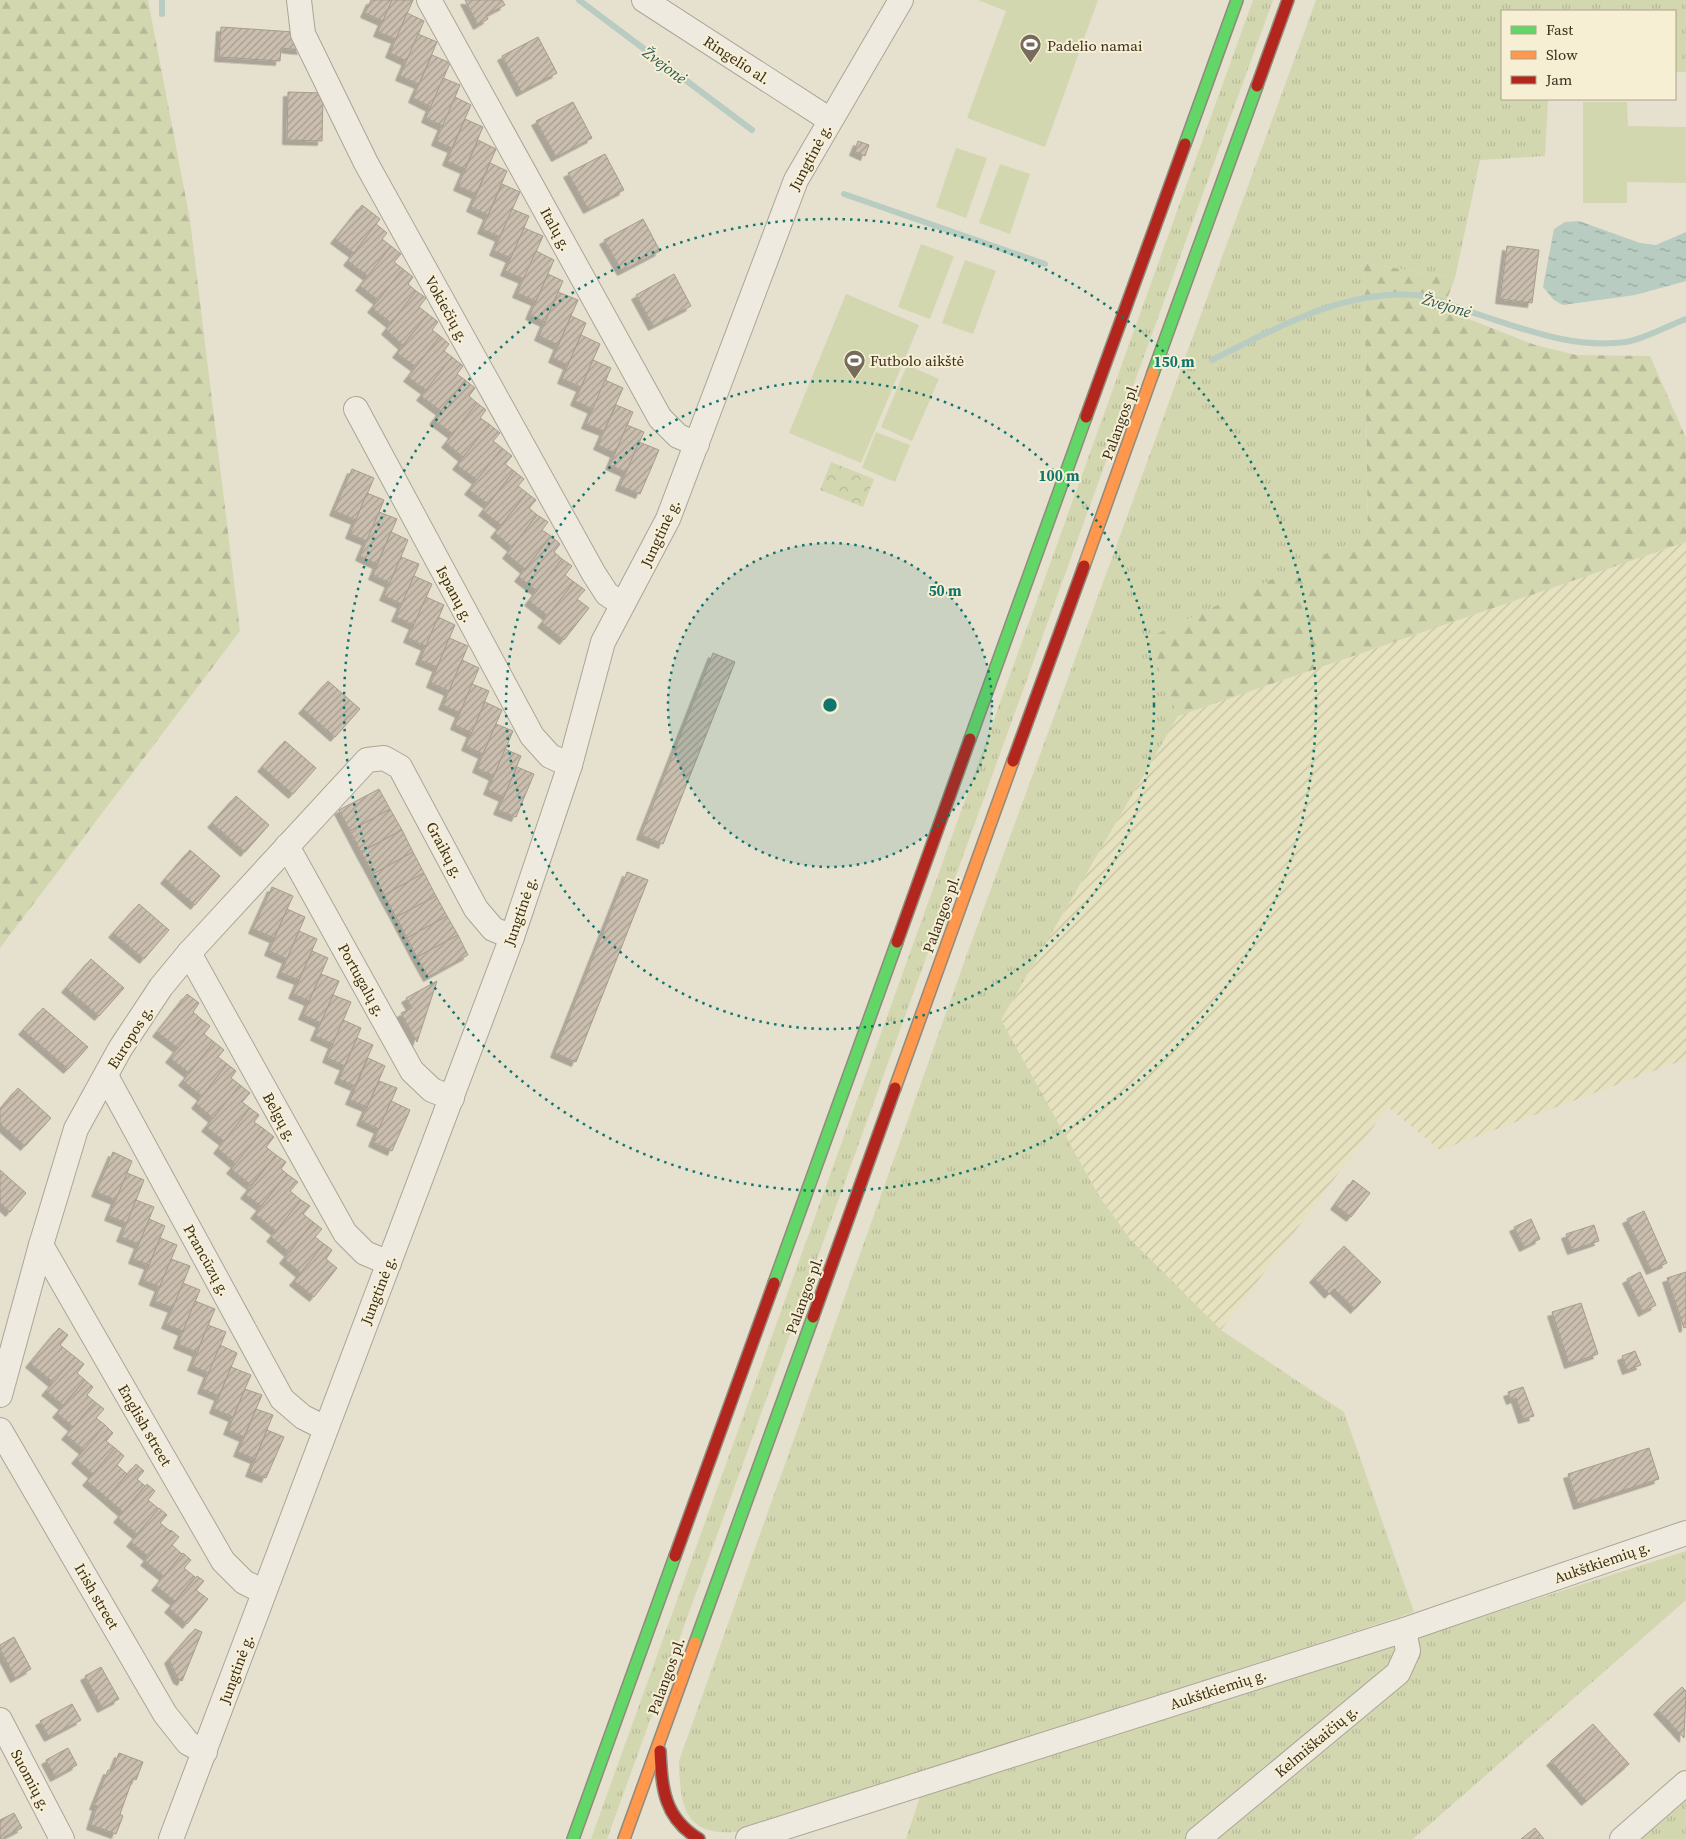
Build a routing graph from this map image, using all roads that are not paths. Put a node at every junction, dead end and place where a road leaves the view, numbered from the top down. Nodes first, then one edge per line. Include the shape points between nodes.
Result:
1 (299, 0) edge
2 (429, 0) edge
3 (644, 0) edge
4 (901, 0) edge
5 (1237, 0) edge
6 (1288, 0) edge
7 (830, 120) junction
8 (356, 409) dead end
9 (697, 444) junction
10 (622, 604) junction
11 (384, 758) joint
12 (570, 765) junction
13 (287, 846) junction
14 (512, 937) junction
15 (189, 953) junction
16 (106, 1076) junction
17 (452, 1098) junction
18 (41, 1245) junction
19 (389, 1264) junction
20 (0, 1394) edge
21 (326, 1428) junction
22 (0, 1430) edge
23 (1686, 1533) edge
24 (264, 1592) junction
25 (1404, 1630) junction
26 (0, 1720) edge
27 (659, 1740) junction
28 (205, 1752) junction
29 (1686, 1783) edge
30 (62, 1839) edge
31 (172, 1839) edge
32 (574, 1839) edge
33 (624, 1839) edge
34 (699, 1839) edge
35 (748, 1839) edge
36 (1198, 1839) edge
37 (1622, 1839) edge

1 - 10 street, Vokiečių g. via 303,34 366,163 594,574 607,594
2 - 9 street, Italų g. via 660,418 678,436
3 - 7 street, Ringelio al.
4 - 7 street, Jungtinė g.
5 - 32 highway
6 - 27 highway, Palangos pl.
7 - 9 street, Jungtinė g. via 796,180
8 - 12 street, Ispanų g. via 532,736 550,756
9 - 10 street, Jungtinė g. via 668,519
10 - 12 street, Jungtinė g. via 603,642
11 - 13 street, Europos g. via 367,760
11 - 14 street, Graikų g. via 400,767 409,781 476,909 493,929
12 - 14 street, Jungtinė g.
13 - 15 street, Europos g.
13 - 17 street, Portugalų g. via 412,1071 432,1090
14 - 17 street, Jungtinė g.
15 - 16 street, Europos g. via 156,995
15 - 19 street, Belgų g. via 345,1233 365,1254
16 - 18 street, Europos g. via 76,1129
16 - 21 street, Prancūzų g. via 282,1398 303,1416
17 - 19 street, Jungtinė g.
18 - 20 street, Europos g.
18 - 24 street, English street via 223,1561 244,1582
19 - 21 street, Jungtinė g.
21 - 24 street, Jungtinė g.
22 - 28 street, Irish street via 165,1714 188,1743
23 - 25 street, Aukštkiemių g.
24 - 28 street, Jungtinė g.
25 - 35 street, Aukštkiemių g.
25 - 36 street, Kelmiškaičių g. via 1408,1651 1398,1672
26 - 30 street, Suomių g.
27 - 33 highway, Palangos pl.
27 - 34 highway via 663,1792 671,1816
28 - 31 street, Jungtinė g.
29 - 37 street

